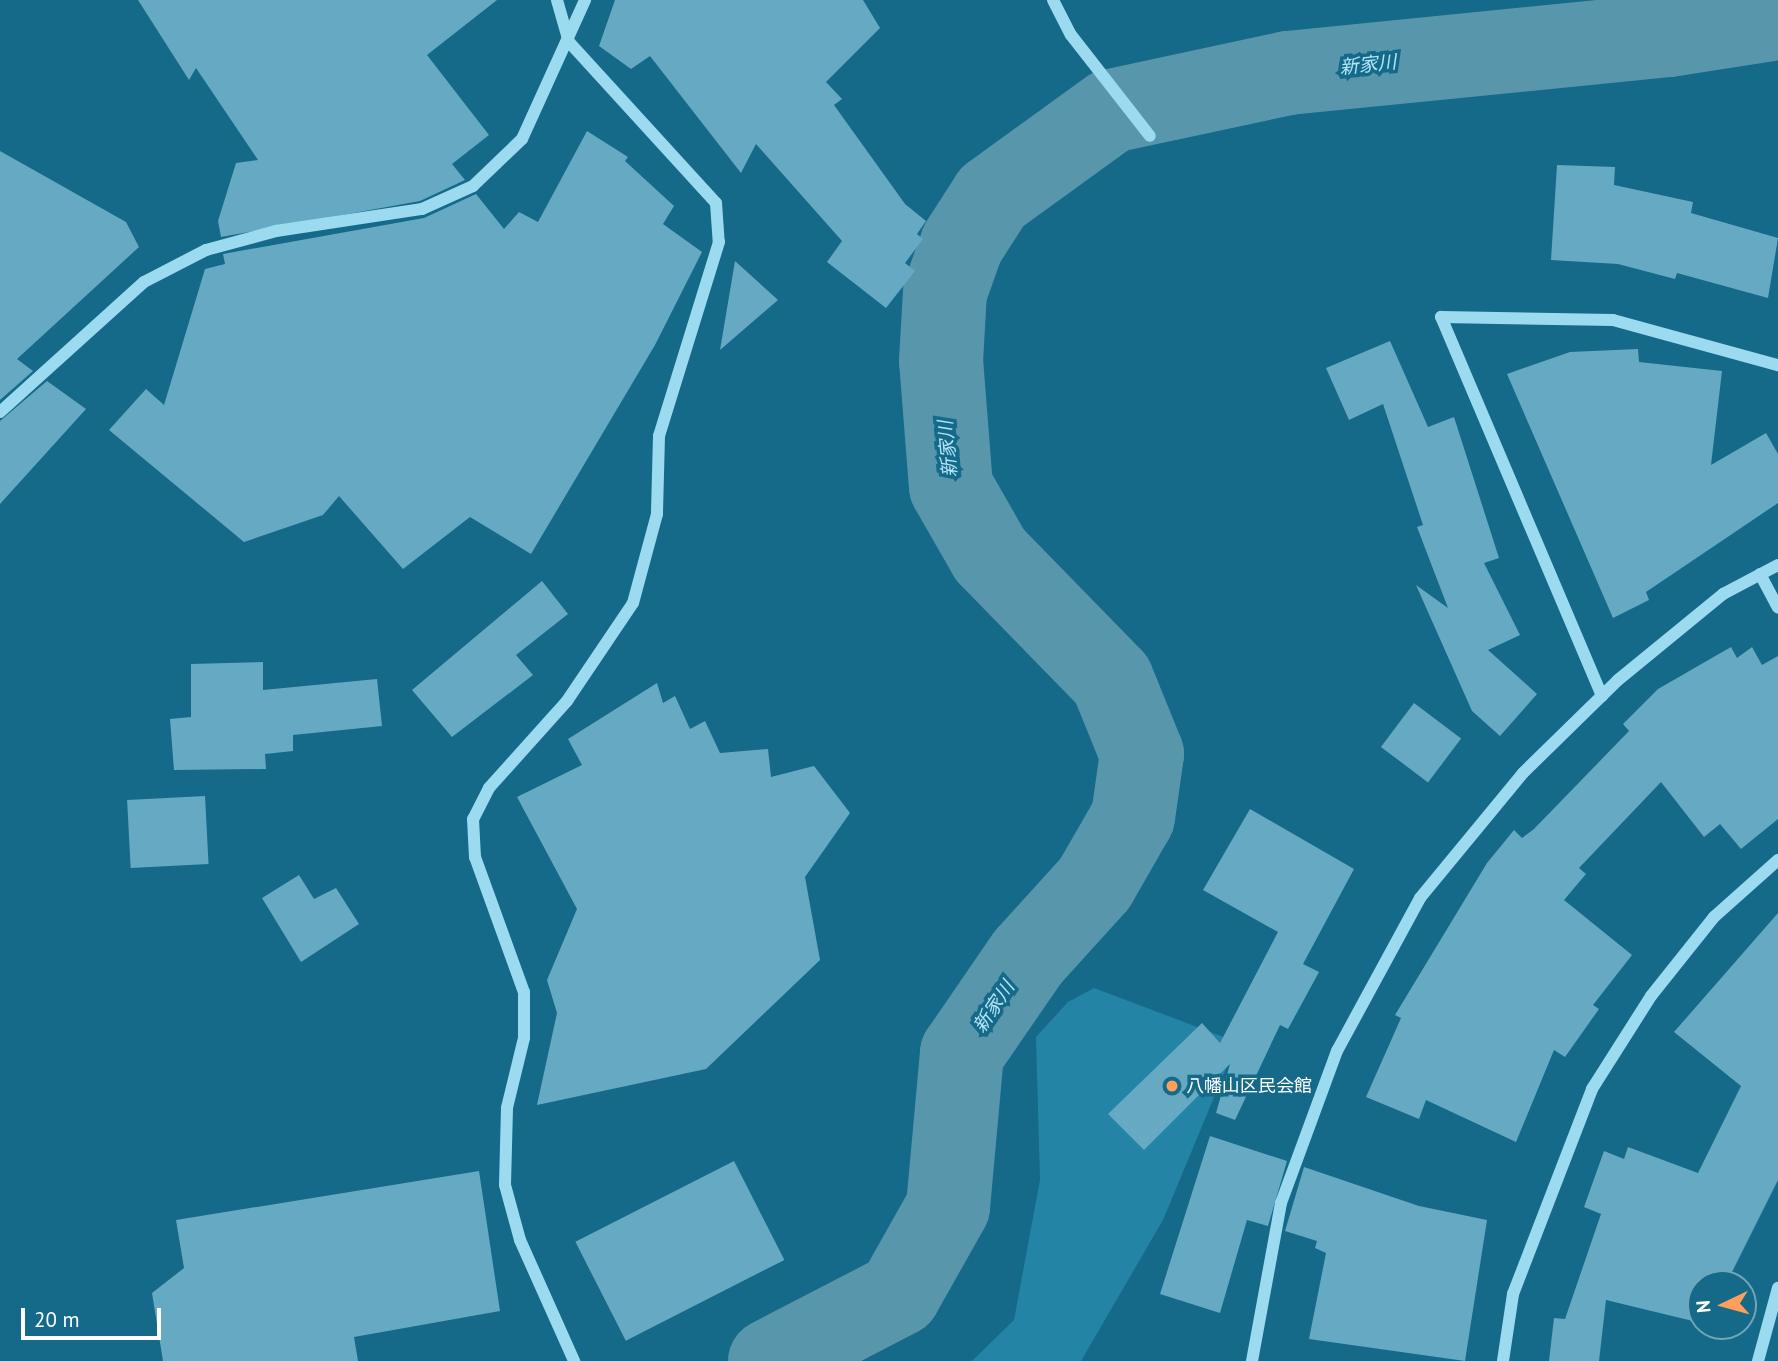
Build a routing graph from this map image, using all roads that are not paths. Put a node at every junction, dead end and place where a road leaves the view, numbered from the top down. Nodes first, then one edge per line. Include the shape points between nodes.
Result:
1 (557, 0) edge
2 (585, 0) edge
3 (1053, 0) edge
4 (569, 43) junction
5 (1150, 136) dead end
6 (1778, 365) edge
7 (0, 412) edge
8 (1778, 565) edge
9 (1760, 575) junction
10 (1778, 608) edge
11 (1602, 696) junction
12 (1778, 860) edge
13 (1778, 1288) edge
14 (574, 1361) edge
15 (1252, 1361) edge
16 (1503, 1361) edge
17 (1758, 1361) edge

1 - 4 street
2 - 4 street
3 - 5 street via 1089,60
4 - 7 street via 522,139 473,186 422,209 276,231 206,250 144,282
4 - 14 street via 716,202 719,242 659,436 657,514 633,603 567,701 489,788 473,819 475,857 524,992 524,1038 506,1108 505,1185 520,1240
6 - 11 street via 1612,320 1441,317
8 - 9 street
9 - 10 street
9 - 11 street via 1723,594
11 - 15 street via 1523,773 1420,898 1337,1051 1281,1203
12 - 16 street via 1714,917 1651,996 1592,1089 1513,1294
13 - 17 street

